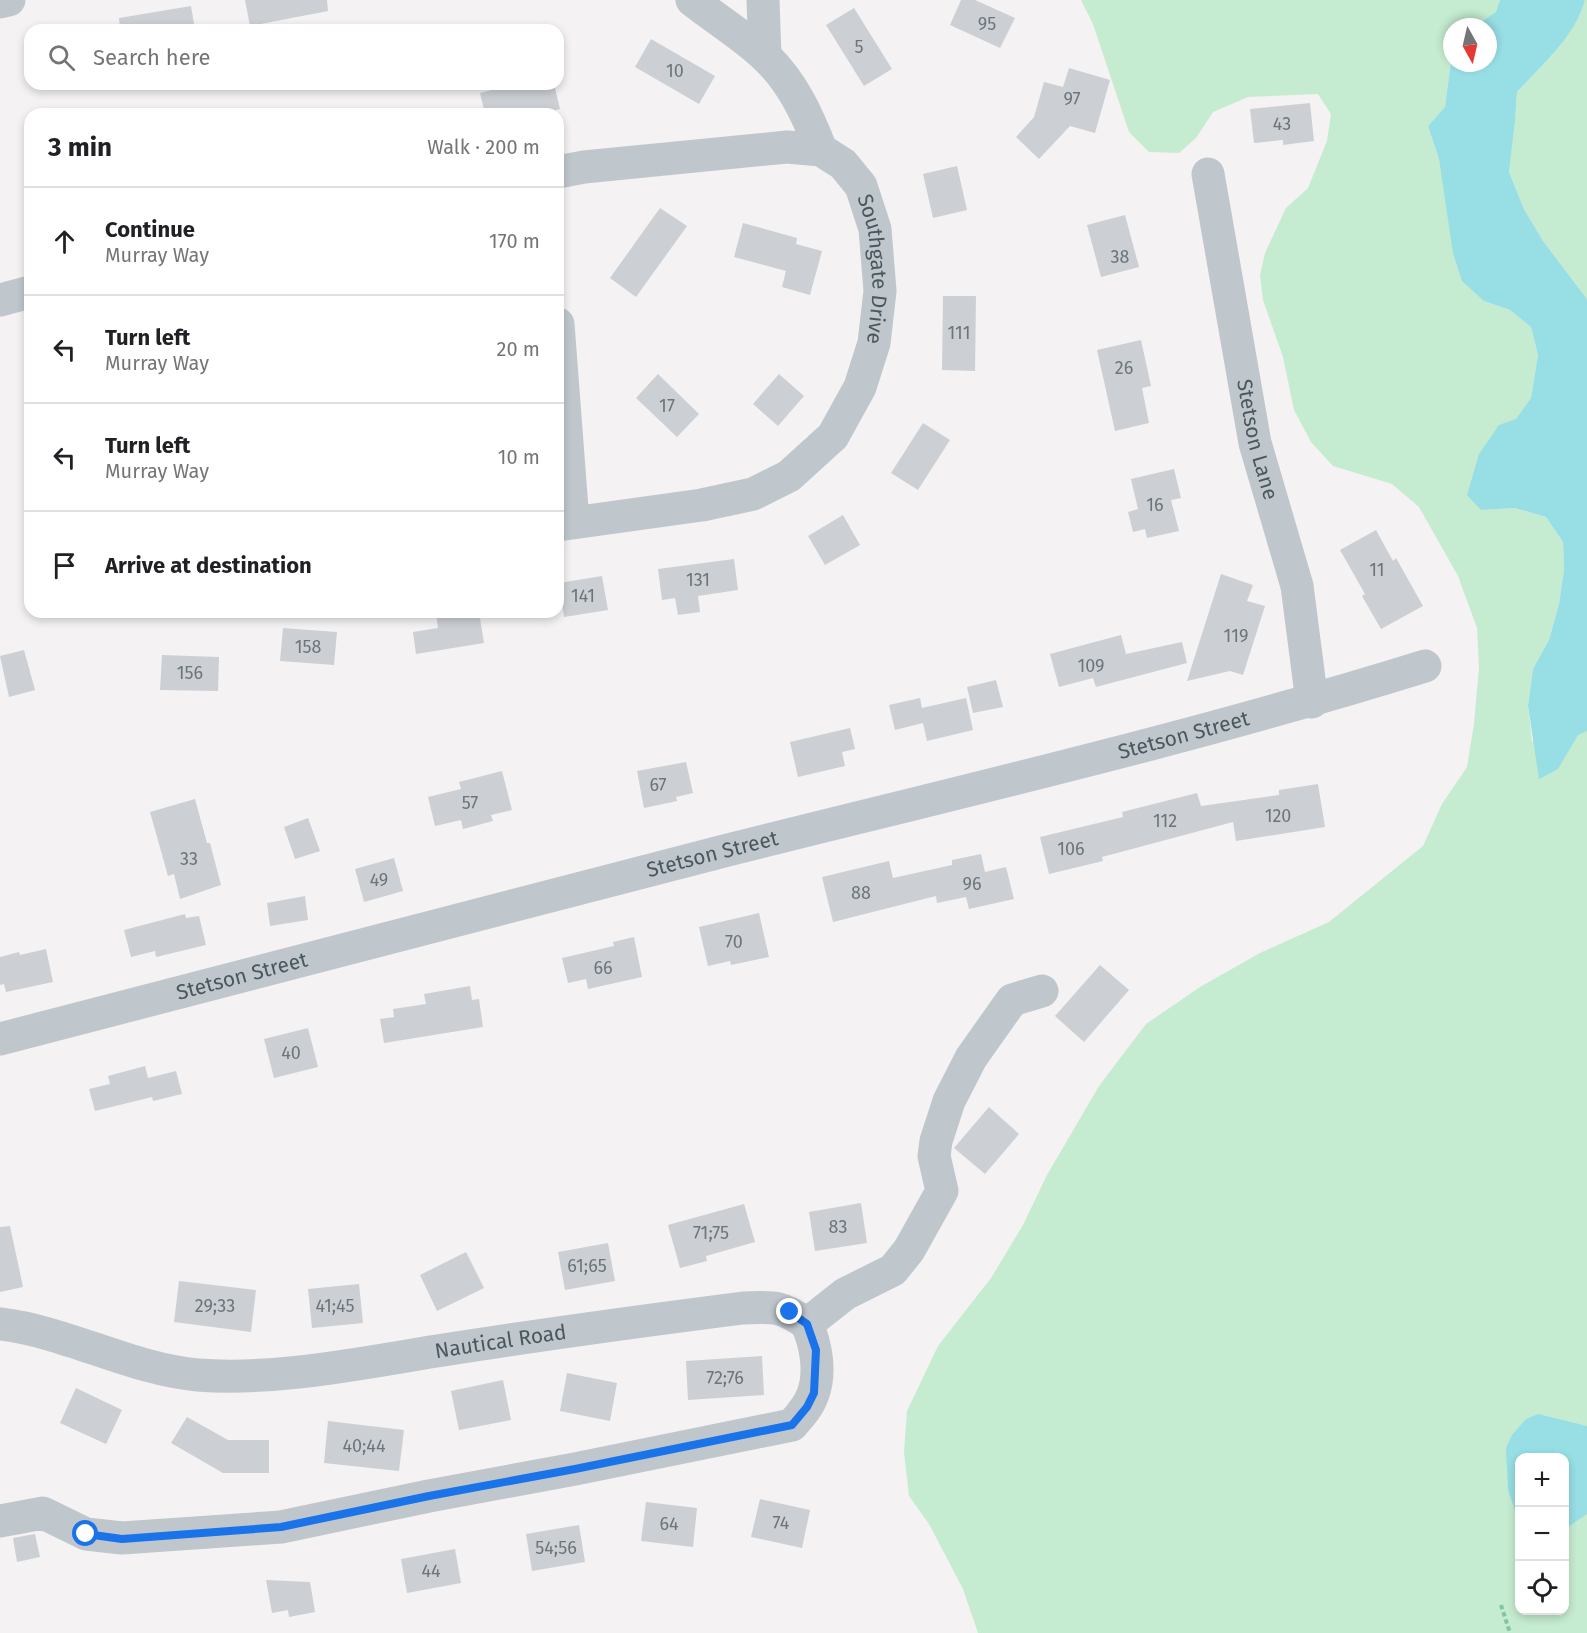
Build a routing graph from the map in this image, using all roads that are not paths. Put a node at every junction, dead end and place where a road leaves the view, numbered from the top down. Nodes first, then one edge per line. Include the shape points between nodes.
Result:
1 (9, 0) edge
2 (692, 0) edge
3 (763, 0) edge
4 (0, 2) edge
5 (765, 56) junction
6 (821, 150) junction
7 (564, 171) edge
8 (1208, 174) dead end
9 (24, 294) edge
10 (0, 300) edge
11 (564, 474) edge
12 (566, 524) edge
13 (1425, 666) dead end
14 (1312, 702) junction
15 (1042, 991) dead end
16 (0, 1039) edge
17 (0, 1324) edge
18 (807, 1324) junction
19 (0, 1521) edge

1 - 4 street
2 - 5 street
3 - 5 street
5 - 6 street via 802,105
6 - 7 street, Southgate Drive via 787,147
6 - 12 street, Southgate Drive via 843,164 861,186 875,229 880,291 874,343 860,387 832,436 789,476 753,494
8 - 14 street, Stetson Lane via 1255,443 1297,586
9 - 10 street
11 - 12 street
13 - 14 street, Stetson Street
14 - 16 street, Stetson Street
15 - 18 street via 1012,1000 970,1058 936,1141 934,1156 942,1191 909,1250 893,1270 845,1294
17 - 18 street, Nautical Road via 198,1375 257,1375 743,1308 776,1307
18 - 19 street via 816,1350 814,1393 792,1425 281,1527 122,1539 86,1534 43,1513

